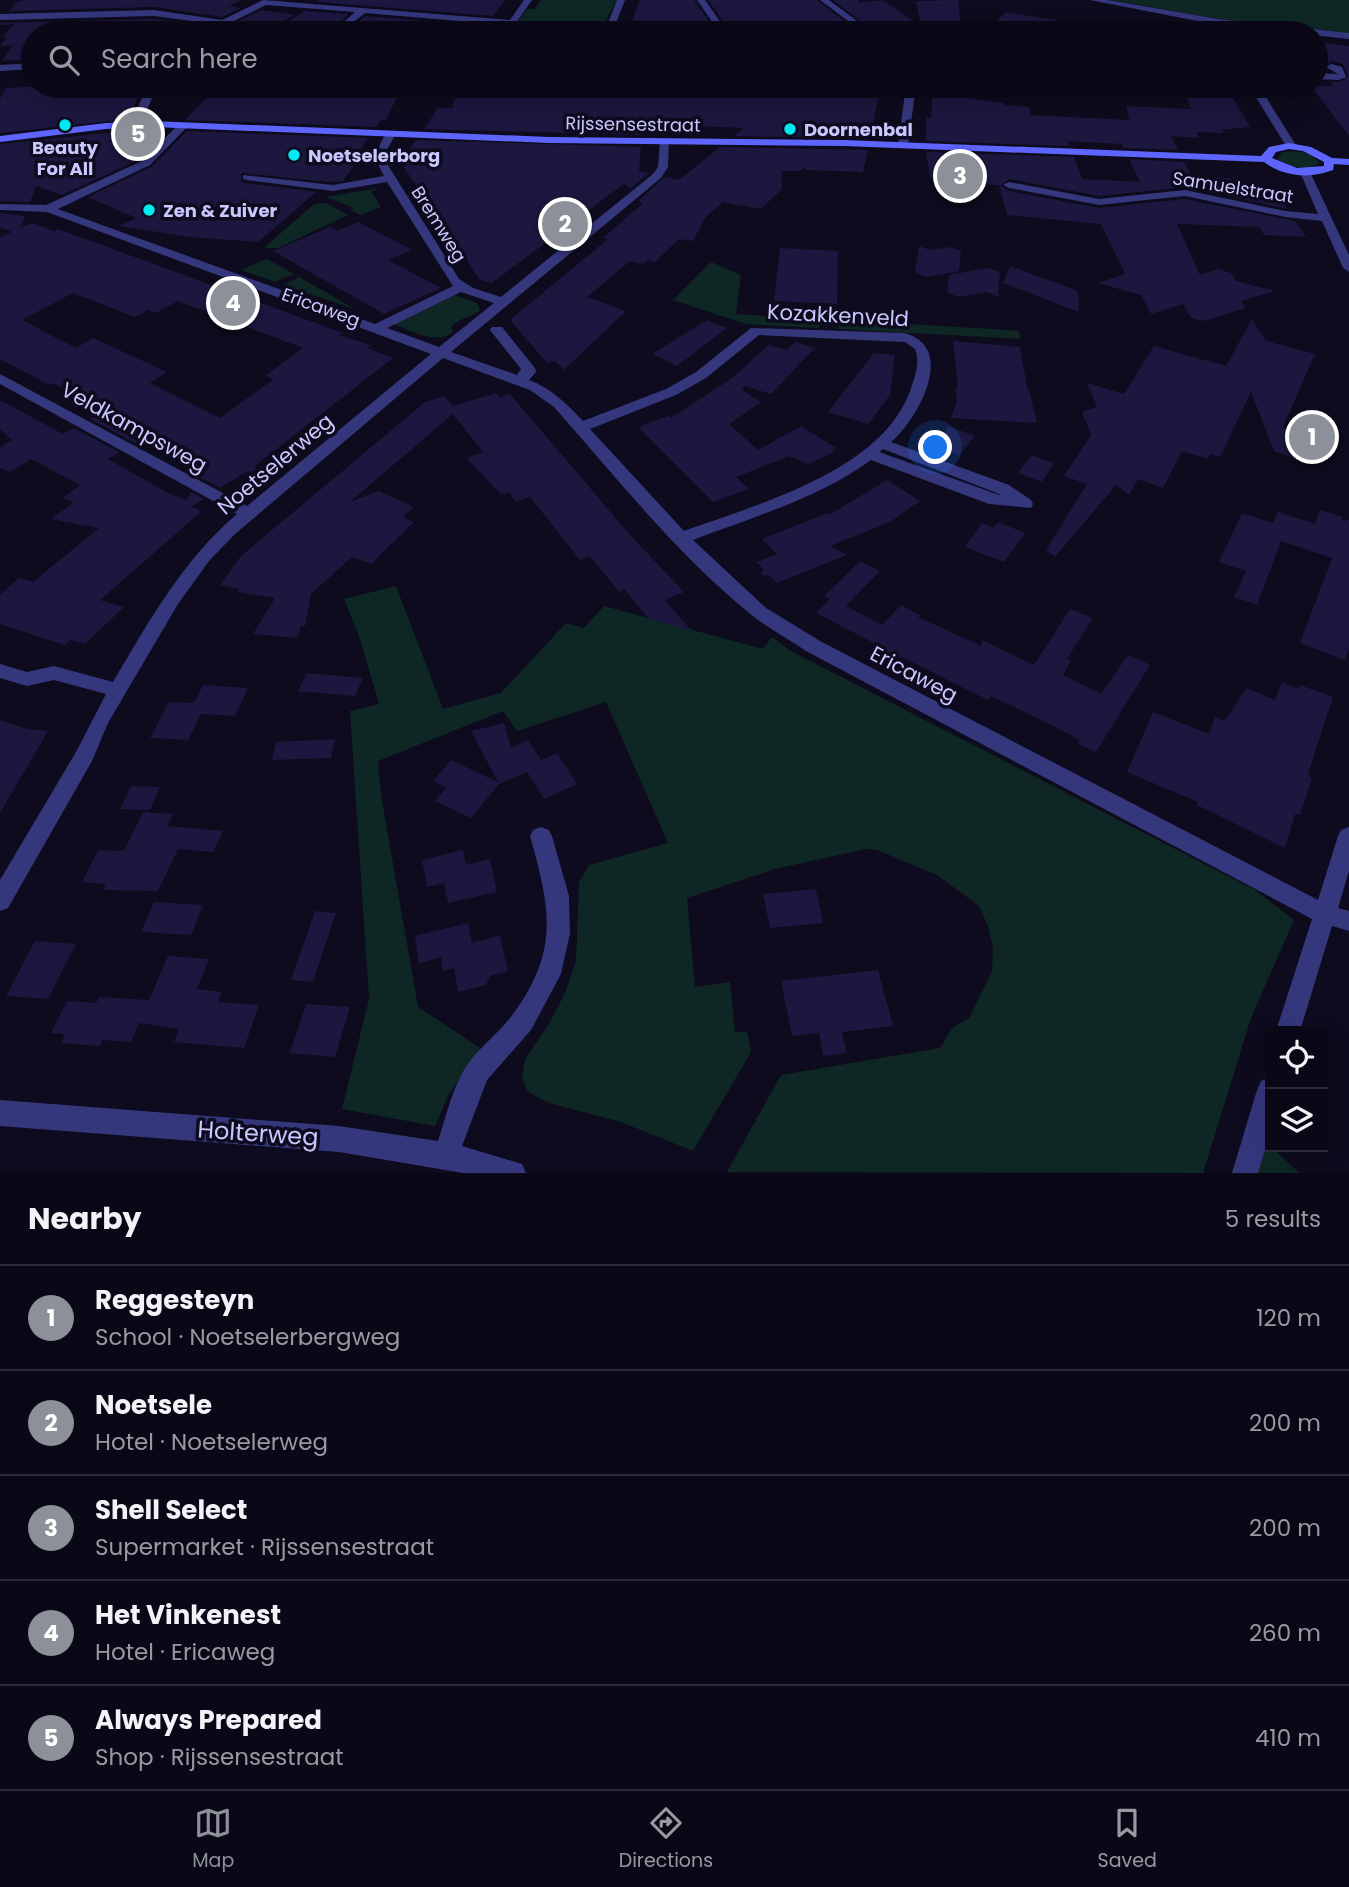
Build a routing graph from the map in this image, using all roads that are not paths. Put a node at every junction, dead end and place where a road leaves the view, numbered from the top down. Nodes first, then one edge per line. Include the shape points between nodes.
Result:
1 (528, 0) edge
2 (621, 0) edge
3 (701, 0) edge
4 (824, 0) edge
5 (1094, 0) edge
6 (267, 1) edge
7 (362, 11) junction
8 (0, 18) edge
9 (209, 21) edge
10 (227, 21) edge
11 (350, 21) edge
12 (487, 21) edge
13 (513, 21) edge
14 (613, 21) edge
15 (716, 21) edge
16 (853, 21) edge
17 (1212, 21) edge
18 (1328, 34) edge
19 (1349, 36) edge
20 (21, 67) edge
21 (1331, 67) dead end
22 (0, 68) edge
23 (1328, 76) edge
24 (147, 98) edge
25 (909, 98) edge
26 (1261, 98) edge
27 (136, 124) junction
28 (184, 125) junction
29 (391, 134) junction
30 (0, 139) edge
31 (665, 141) junction
32 (903, 145) junction
33 (1292, 147) junction
34 (1267, 159) junction
35 (1329, 161) junction
36 (1349, 162) edge
37 (1305, 172) junction
38 (247, 177) dead end
39 (389, 178) junction
40 (1009, 185) dead end
41 (0, 207) edge
42 (48, 209) junction
43 (1327, 218) junction
44 (1349, 268) edge
45 (462, 287) junction
46 (501, 302) junction
47 (379, 327) junction
48 (497, 330) dead end
49 (444, 351) junction
50 (0, 378) edge
51 (520, 380) junction
52 (581, 427) junction
53 (876, 449) junction
54 (248, 513) junction
55 (681, 538) junction
56 (0, 671) edge
57 (118, 690) junction
58 (541, 836) dead end
59 (1349, 836) edge
60 (0, 901) edge
61 (1324, 914) junction
62 (1349, 922) edge
63 (1290, 1026) edge
64 (1265, 1107) edge
65 (0, 1113) edge
66 (446, 1155) junction
67 (513, 1173) edge
68 (1245, 1173) edge

1 - 13 street
2 - 14 street
3 - 15 street
4 - 16 street
5 - 17 street
6 - 7 street
6 - 10 street
7 - 11 street
7 - 12 street
8 - 9 street via 154,13
18 - 19 street
20 - 22 street
21 - 23 street via 1343,75
24 - 27 street
25 - 32 street
26 - 33 street
27 - 28 main road, Rijssensestraat
27 - 30 main road, Rijssensestraat
28 - 29 main road, Rijssensestraat
28 - 42 street via 138,168
29 - 31 main road, Rijssensestraat
29 - 39 street, Bremweg via 380,155
31 - 32 main road, Rijssensestraat
31 - 46 street, Noetselerweg via 663,167 657,176
32 - 34 main road, Rijssensestraat
33 - 34 main road via 1269,151
33 - 35 main road
34 - 37 main road
35 - 36 main road
35 - 37 main road via 1324,171
37 - 43 street
38 - 39 street, Bremweg via 333,188
39 - 45 street, Bremweg
40 - 43 street, Samuelstraat via 1099,202 1185,193
41 - 42 street, Ericaweg
42 - 47 street, Ericaweg
43 - 44 street
45 - 46 street, Bremweg
45 - 47 street
46 - 49 street, Noetselerweg
47 - 49 street, Ericaweg
48 - 51 street via 528,368
49 - 51 street, Ericaweg
49 - 54 street, Noetselerweg
50 - 54 street, Veldkampsweg
51 - 52 street, Ericaweg via 548,395
52 - 53 street, Kozakkenveld via 701,375 756,331 916,340 922,346 924,367 919,394
52 - 55 street, Ericaweg
53 - 53 street via 995,500 1025,504 1003,489
53 - 55 street, Kozakkenveld via 811,488
54 - 57 street, Noetselerweg via 189,574
55 - 61 street, Ericaweg via 760,612 813,646
56 - 57 street via 27,679 54,673
57 - 60 street, Noetselerweg
58 - 66 street via 558,896 559,933 549,974 522,1022 478,1071
59 - 61 street
61 - 62 street, Ericaweg
61 - 63 street
64 - 68 street
65 - 66 street, Holterweg via 339,1139
66 - 67 street, Holterweg

